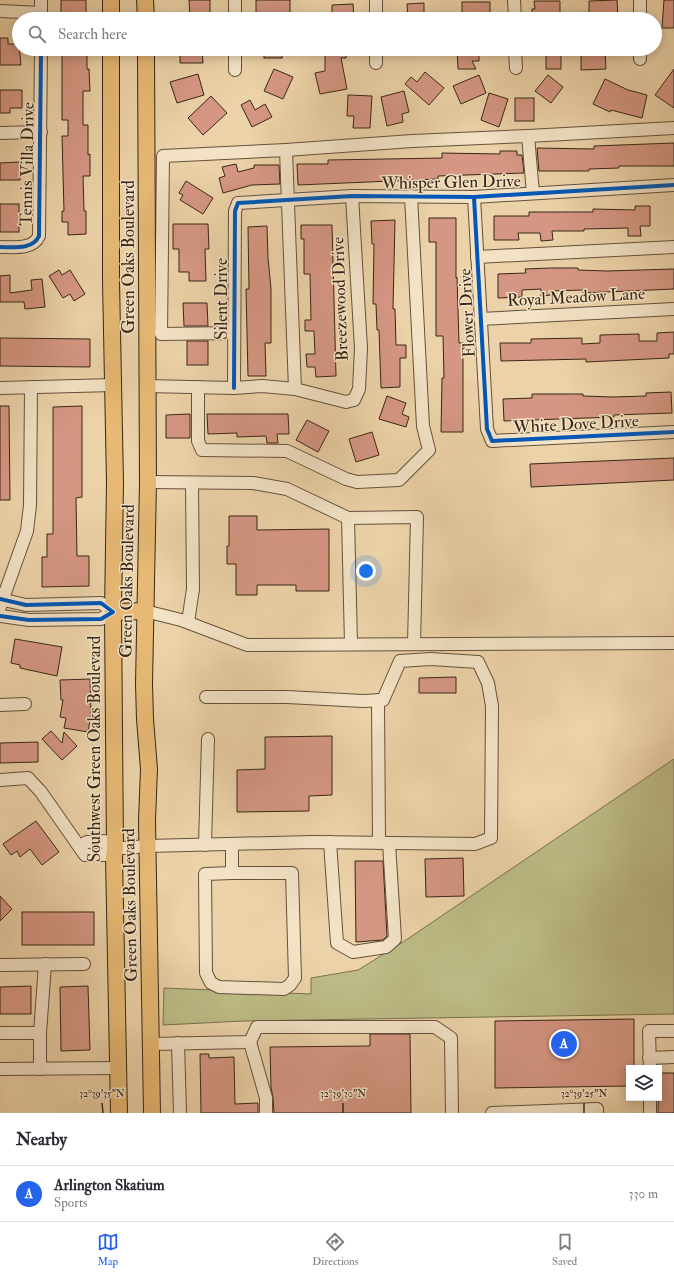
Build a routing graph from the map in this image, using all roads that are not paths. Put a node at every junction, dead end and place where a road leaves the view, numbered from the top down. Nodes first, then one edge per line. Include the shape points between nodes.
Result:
1 (41, 0) edge
2 (111, 0) edge
3 (146, 0) edge
4 (235, 0) edge
5 (376, 0) edge
6 (514, 0) edge
7 (640, 0) edge
8 (0, 11) edge
9 (12, 12) edge
10 (41, 12) edge
11 (111, 12) edge
12 (146, 12) edge
13 (235, 12) edge
14 (376, 12) edge
15 (515, 12) edge
16 (640, 12) edge
17 (41, 56) edge
18 (111, 56) edge
19 (146, 56) edge
20 (235, 56) edge
21 (376, 56) edge
22 (515, 56) edge
23 (376, 63) dead end
24 (516, 68) dead end
25 (235, 70) dead end
26 (674, 128) edge
27 (40, 132) junction
28 (0, 133) edge
29 (528, 136) junction
30 (286, 150) junction
31 (674, 185) edge
32 (533, 193) junction
33 (352, 196) junction
34 (411, 196) junction
35 (474, 197) junction
36 (289, 200) junction
37 (235, 211) joint
38 (0, 247) edge
39 (674, 247) edge
40 (477, 257) junction
41 (674, 309) edge
42 (480, 319) junction
43 (234, 333) junction
44 (113, 385) junction
45 (147, 386) junction
46 (31, 387) junction
47 (198, 387) junction
48 (0, 388) edge
49 (234, 388) junction
50 (295, 389) junction
51 (487, 429) joint
52 (674, 432) edge
53 (148, 482) junction
54 (192, 483) junction
55 (348, 518) junction
56 (1, 602) edge
57 (112, 612) junction
58 (145, 612) junction
59 (0, 616) edge
60 (188, 622) junction
61 (674, 643) edge
62 (351, 644) junction
63 (414, 644) junction
64 (206, 697) dead end
65 (378, 700) junction
66 (25, 704) dead end
67 (0, 705) edge
68 (208, 738) dead end
69 (0, 780) edge
70 (330, 842) junction
71 (384, 843) junction
72 (205, 845) junction
73 (232, 845) junction
74 (148, 846) junction
75 (112, 848) junction
76 (232, 873) junction
77 (0, 964) edge
78 (46, 964) junction
79 (84, 964) dead end
80 (674, 1031) edge
81 (0, 1033) edge
82 (40, 1033) junction
83 (250, 1042) junction
84 (178, 1043) junction
85 (151, 1044) junction
86 (674, 1057) edge
87 (650, 1063) edge
88 (118, 1068) junction
89 (0, 1069) edge
90 (40, 1069) junction
91 (650, 1101) edge
92 (119, 1113) edge
93 (152, 1113) edge
94 (180, 1113) edge
95 (266, 1113) edge
96 (452, 1113) edge
97 (492, 1113) edge
98 (597, 1113) edge
99 (650, 1113) edge

1 - 10 street
2 - 11 main road
3 - 12 main road
4 - 13 street
5 - 14 street
6 - 15 street
7 - 16 street
8 - 9 street
17 - 27 street, Tennis Villa Drive
18 - 44 main road, Green Oaks Boulevard
19 - 45 main road, Green Oaks Boulevard
20 - 25 street
21 - 23 street
22 - 24 street
26 - 29 street
27 - 28 street
27 - 38 street, Tennis Villa Drive via 39,236 36,242 31,244
29 - 30 street
29 - 32 street
30 - 36 street
30 - 43 street via 163,156 161,334
31 - 32 street, Whisper Glen Drive
32 - 35 street, Whisper Glen Drive
33 - 34 street, Whisper Glen Drive
33 - 36 street, Whisper Glen Drive
33 - 50 street, Breezewood Drive via 361,348 359,389 354,400 346,402
34 - 35 street, Whisper Glen Drive
34 - 47 street via 423,426 429,450 399,480 357,482 287,450 202,450 198,441
35 - 40 street, Flower Drive
36 - 37 street, Whisper Glen Drive via 238,203
36 - 50 street
37 - 43 street, Silent Drive
39 - 40 street
40 - 42 street, Flower Drive
41 - 42 street, Royal Meadow Lane
42 - 51 street, Flower Drive
43 - 49 street, Silent Drive
44 - 46 street
44 - 57 main road, Southwest Green Oaks Boulevard via 115,482
45 - 47 street
45 - 53 main road, Green Oaks Boulevard
46 - 48 street
46 - 56 street via 30,505 27,531
47 - 49 street
49 - 50 street via 262,386
51 - 52 street, White Dove Drive via 492,440 497,441
53 - 54 street
53 - 58 main road, Green Oaks Boulevard
54 - 55 street via 253,483 287,489
54 - 60 street via 193,589
55 - 62 street
55 - 63 street via 417,517
56 - 57 street via 26,605 101,604
57 - 58 main road
57 - 59 street via 101,619 29,620
57 - 75 main road, Southwest Green Oaks Boulevard
58 - 60 street
58 - 74 main road, Green Oaks Boulevard
60 - 62 street via 247,645
61 - 63 street
62 - 63 street
64 - 65 street
65 - 71 street
65 - 71 street via 383,700 400,661 432,659 478,662 488,683 492,706 491,838 475,844
66 - 67 street
68 - 72 street
69 - 75 street via 28,778 80,846 87,842 104,841
70 - 71 street
70 - 71 street via 337,943 353,952 386,947 395,939
70 - 73 street
72 - 73 street
72 - 74 street
73 - 76 street
74 - 75 street
74 - 85 main road, Green Oaks Boulevard
75 - 88 main road, Southwest Green Oaks Boulevard
76 - 76 street via 204,874 206,973 211,984 219,988 284,988 295,978 292,873
77 - 78 street
78 - 79 street
78 - 82 street
80 - 87 street via 649,1031
81 - 82 street
82 - 90 street
83 - 84 street
83 - 95 street via 266,1098
83 - 96 street via 257,1027 435,1027 451,1038
84 - 85 street
84 - 94 street
85 - 93 main road, Green Oaks Boulevard
86 - 87 street
88 - 90 street
88 - 92 main road, Southwest Green Oaks Boulevard
89 - 90 street
91 - 99 street
97 - 98 street via 597,1108

